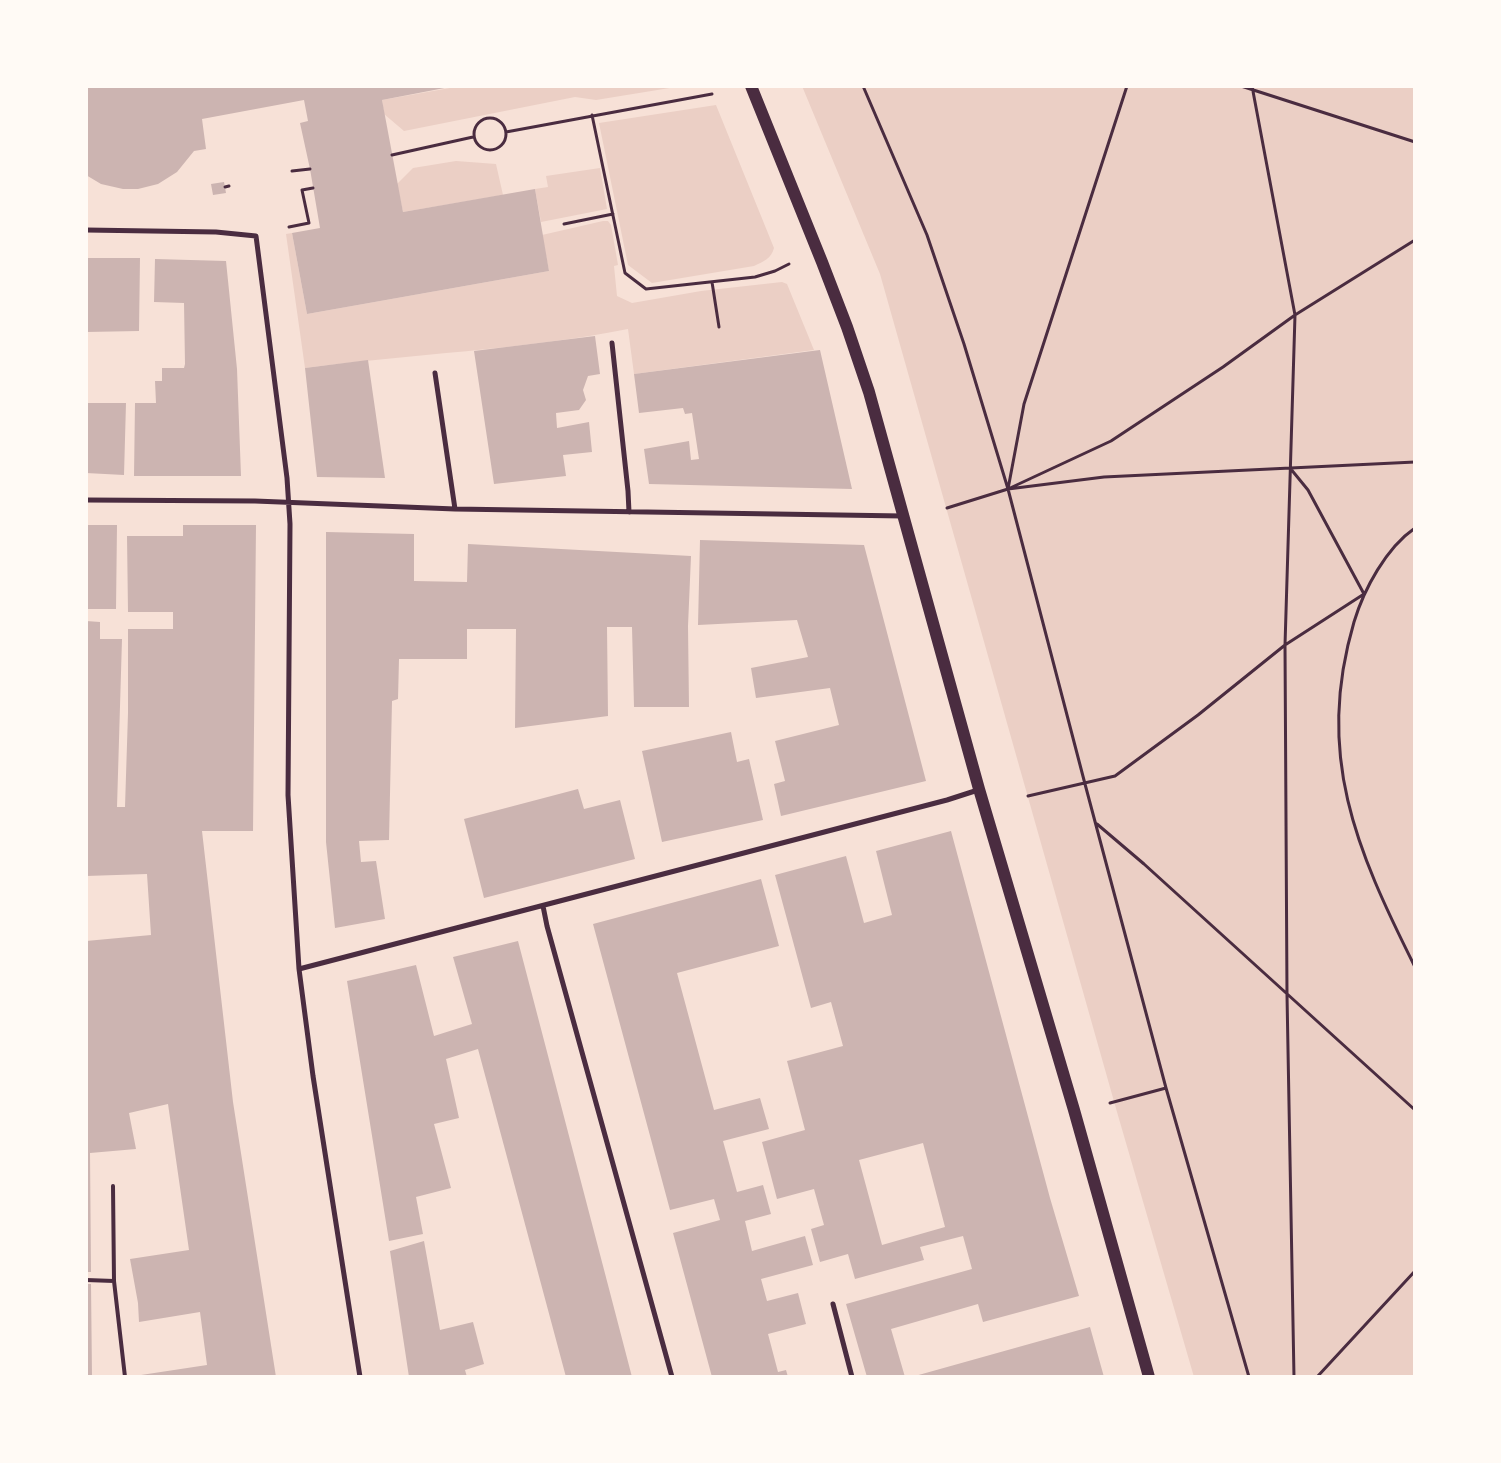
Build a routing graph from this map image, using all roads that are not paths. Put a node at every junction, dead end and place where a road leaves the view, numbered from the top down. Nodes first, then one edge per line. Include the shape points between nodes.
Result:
1 (751, 86) edge
2 (86, 230) edge
3 (612, 342) dead end
4 (435, 373) dead end
5 (86, 500) edge
6 (288, 502) junction
7 (455, 509) junction
8 (629, 512) junction
9 (904, 516) junction
10 (979, 789) junction
11 (543, 906) junction
12 (299, 969) junction
13 (113, 1186) dead end
14 (86, 1280) edge
15 (114, 1281) junction
16 (833, 1304) dead end
17 (125, 1377) edge
18 (360, 1377) edge
19 (672, 1377) edge
20 (852, 1377) edge
21 (1150, 1377) edge

1 - 9 main road via 847,326
2 - 6 street via 216,232 256,236
3 - 8 street
4 - 7 street
5 - 6 street
6 - 7 street
6 - 12 street via 288,795
7 - 8 street
8 - 9 street
9 - 10 main road
10 - 11 street
10 - 21 main road
11 - 12 street
11 - 19 street
12 - 18 street
13 - 15 lane
14 - 15 lane
15 - 17 lane
16 - 20 street

